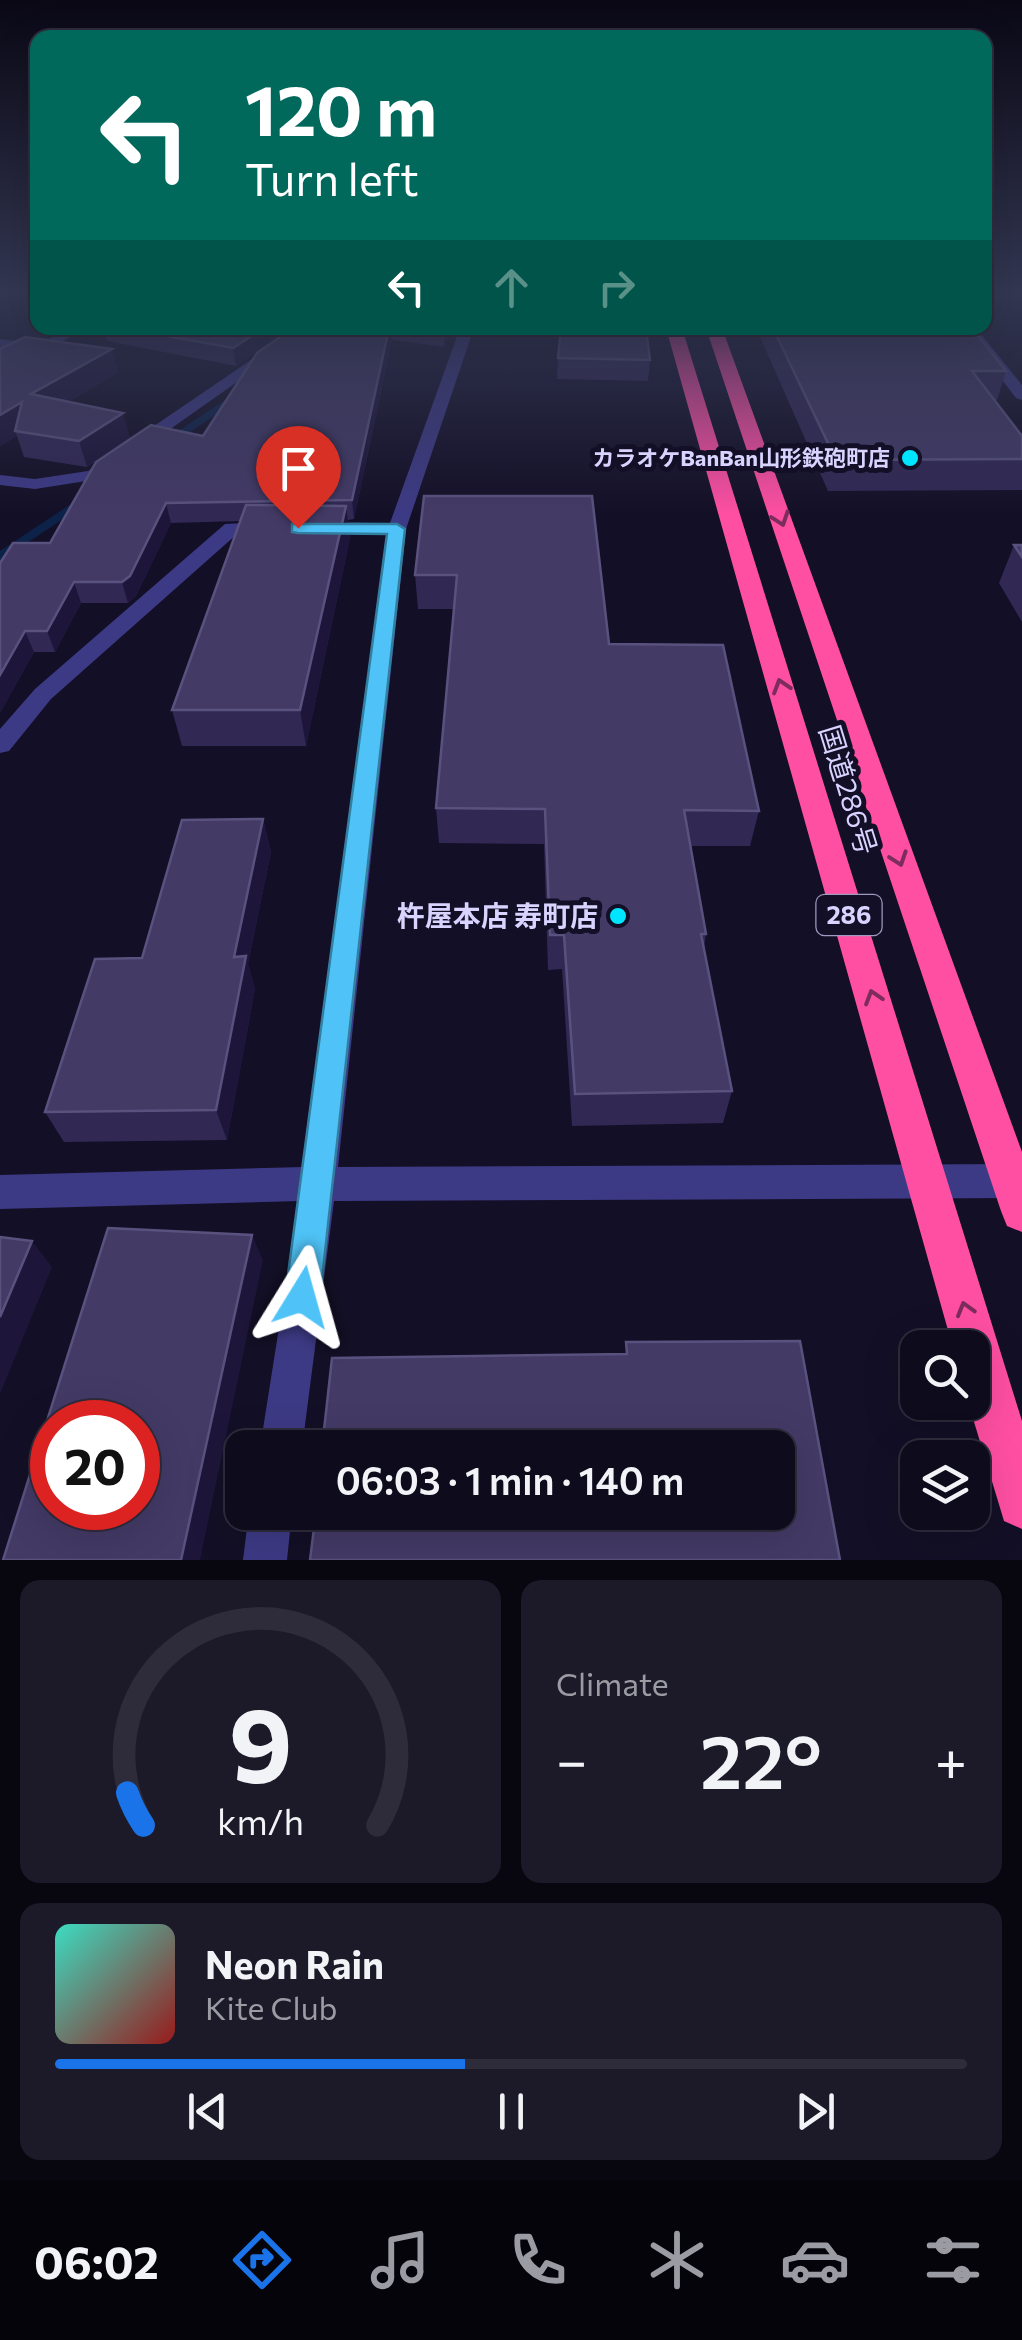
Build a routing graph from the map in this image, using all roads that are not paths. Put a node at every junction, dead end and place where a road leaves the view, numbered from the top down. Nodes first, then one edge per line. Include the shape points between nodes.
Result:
1 (248, 369) edge
2 (452, 369) edge
3 (686, 369) edge
4 (728, 369) edge
5 (1001, 369) edge
6 (1022, 395) edge
7 (0, 480) edge
8 (397, 529) junction
9 (0, 745) edge
10 (928, 1181) junction
11 (318, 1184) junction
12 (1019, 1191) edge
13 (0, 1192) edge
14 (284, 1430) edge
15 (1022, 1504) edge
16 (269, 1530) edge
17 (265, 1560) edge

1 - 7 street via 93,475 35,484
2 - 8 street
10 -> 3 highway, 国道286号 / 286
4 -> 12 highway, 国道286号 / 286
5 - 6 street
8 - 9 street via 232,528 43,694
8 - 11 street
10 - 11 street
10 - 12 street
15 -> 10 highway, 国道286号 / 286
11 - 13 street
11 - 14 street
16 - 17 street

